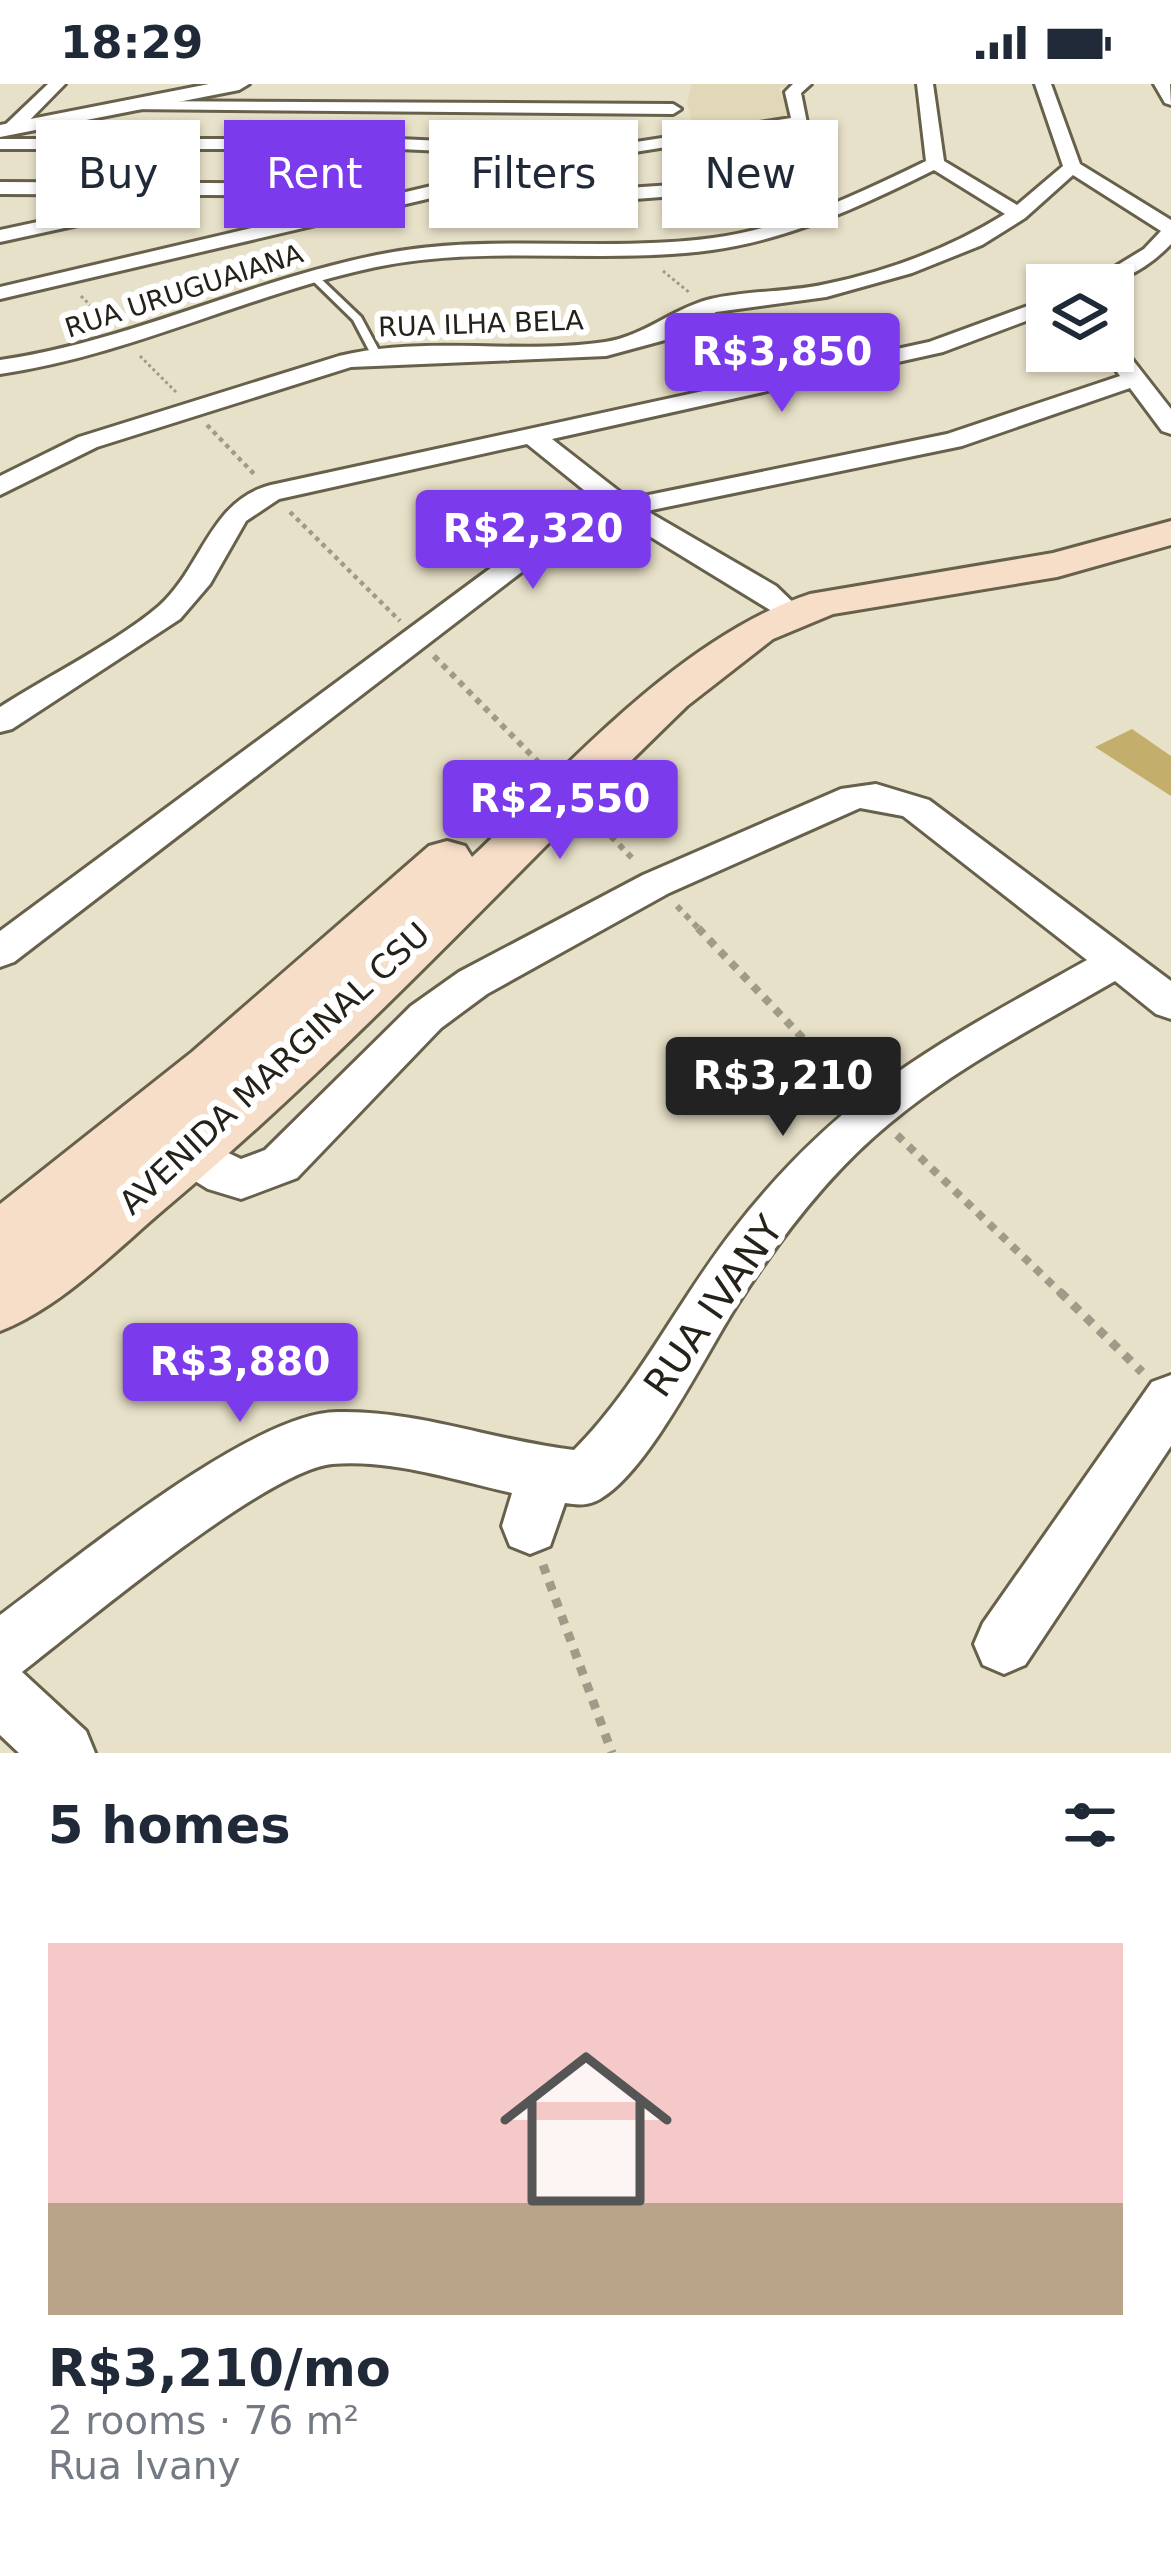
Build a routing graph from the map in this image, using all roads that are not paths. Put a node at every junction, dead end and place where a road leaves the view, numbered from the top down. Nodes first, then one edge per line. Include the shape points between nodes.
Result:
1 (56, 84) edge
2 (239, 84) edge
3 (803, 84) edge
4 (925, 84) edge
5 (1042, 84) edge
6 (1162, 84) edge
7 (676, 88) dead end
8 (1171, 100) edge
9 (132, 106) junction
10 (673, 109) junction
11 (673, 120) edge
12 (802, 120) edge
13 (4, 135) edge
14 (418, 144) junction
15 (662, 145) edge
16 (405, 147) edge
17 (935, 163) junction
18 (1072, 167) junction
19 (224, 186) edge
20 (0, 188) edge
21 (215, 188) junction
22 (429, 190) edge
23 (429, 193) edge
24 (1018, 214) junction
25 (472, 228) edge
26 (514, 228) edge
27 (1171, 230) edge
28 (0, 236) edge
29 (1132, 264) edge
30 (314, 277) junction
31 (0, 292) edge
32 (1026, 315) edge
33 (377, 356) junction
34 (0, 367) edge
35 (1129, 372) edge
36 (1134, 379) junction
37 (1171, 426) edge
38 (531, 435) junction
39 (0, 487) edge
40 (1171, 494) edge
41 (624, 509) junction
42 (1171, 533) edge
43 (777, 602) junction
44 (0, 722) edge
45 (0, 952) edge
46 (1119, 960) junction
47 (1171, 1003) edge
48 (190, 1154) junction
49 (0, 1243) edge
50 (0, 1299) edge
51 (1171, 1400) edge
52 (1004, 1644) dead end
53 (0, 1652) edge
54 (0, 1693) edge
55 (64, 1753) edge

1 - 13 street
2 - 9 street
3 - 12 street via 793,92
4 - 17 street
5 - 18 street
6 - 8 street
7 - 10 street
9 - 10 street
9 - 13 street
10 - 11 street
13 - 14 street
14 - 15 street via 597,153
14 - 16 street
17 - 24 street
17 - 26 street, RUA URUGUAIANA via 732,241 642,250
18 - 24 street, RUA ILHA BELA
18 - 27 street
19 - 21 street
20 - 21 street
21 - 22 street
21 - 28 street
23 - 31 street
24 - 33 street, RUA ILHA BELA via 905,269 826,291 710,306 657,335 606,349
25 - 30 street, RUA URUGUAIANA
27 - 29 street
30 - 33 lane via 357,320
30 - 34 street, RUA URUGUAIANA via 126,342
32 - 38 street via 885,359
33 - 39 street, RUA ILHA BELA via 88,442
35 - 36 street
36 - 37 street
36 - 41 street via 909,453
38 - 41 street
38 - 44 street via 250,502 170,613
40 - 43 main road, AVENIDA MARGINAL CSU via 1064,536
41 - 43 street
41 - 45 street via 513,565
42 - 43 main road, AVENIDA MARGINAL CSU via 1057,565
43 - 48 main road, AVENIDA MARGINAL CSU
43 - 49 main road, AVENIDA MARGINAL CSU via 720,618 213,1069
46 - 47 street
46 - 48 street via 916,808 854,797 656,884 472,983 426,1017 281,1164 241,1179
46 - 53 street, RUA IVANY via 932,1068 841,1140 737,1264 656,1392 577,1480 538,1500 404,1441 332,1438 288,1448 167,1526
48 - 50 main road, AVENIDA MARGINAL CSU
51 - 52 street
54 - 55 street

